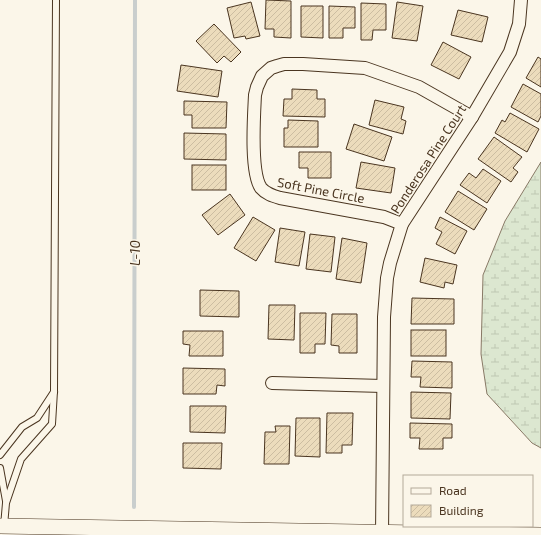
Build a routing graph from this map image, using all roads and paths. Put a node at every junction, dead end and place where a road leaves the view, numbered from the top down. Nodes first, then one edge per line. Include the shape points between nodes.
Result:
1 (56, 0) edge
2 (521, 0) edge
3 (472, 117) junction
4 (402, 224) junction
5 (272, 384) dead end
6 (383, 386) junction
7 (54, 391) junction
8 (0, 456) edge
9 (0, 468) edge
10 (6, 503) junction
11 (2, 526) edge
12 (382, 534) edge
13 (541, 535) edge

1 - 7 lane
2 - 3 street, Ponderosa Pine Court via 519,24 510,52
3 - 4 street, Ponderosa Pine Court
3 - 4 street, Soft Pine Circle via 419,87 365,68 284,64 271,68 262,76 255,95 254,160 256,177 262,189 280,198 384,217
4 - 6 street, Ponderosa Pine Court via 385,290
5 - 6 street
6 - 12 street, Ponderosa Pine Court
7 - 8 lane via 37,418 22,427
7 - 10 lane via 52,424 21,459
9 - 10 lane
10 - 11 lane
11 - 12 street
12 - 13 street

